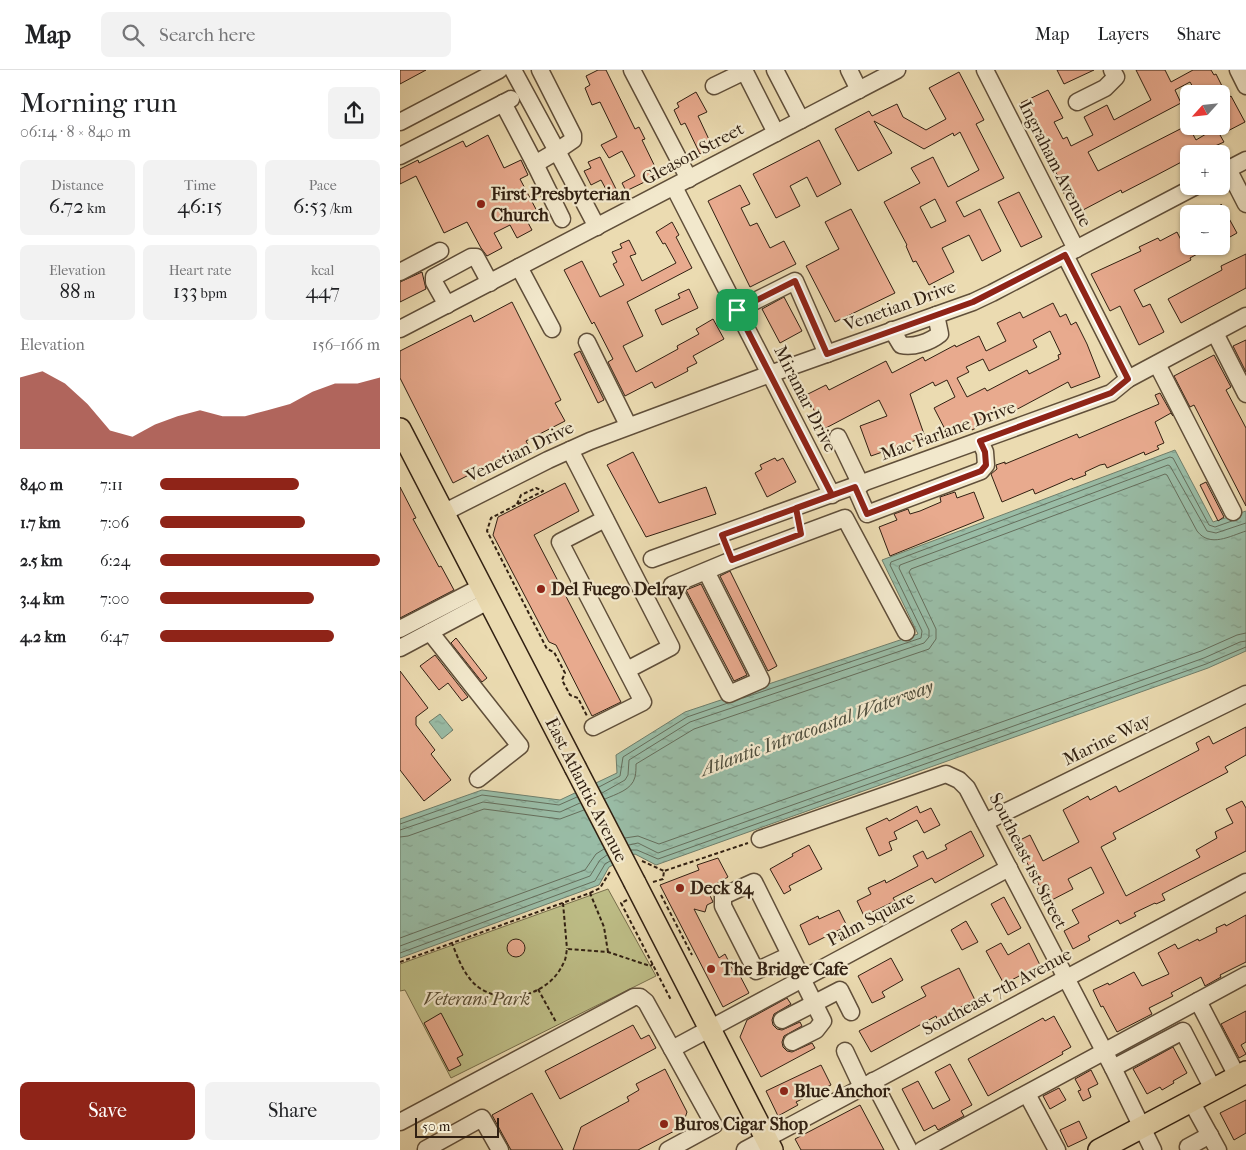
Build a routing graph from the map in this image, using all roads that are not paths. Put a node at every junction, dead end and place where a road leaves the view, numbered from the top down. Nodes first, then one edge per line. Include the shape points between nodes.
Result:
1 (499, 70) edge
2 (513, 70) edge
3 (540, 70) edge
4 (632, 70) edge
5 (775, 70) edge
6 (849, 70) edge
7 (985, 70) edge
8 (1238, 70) edge
9 (744, 71) edge
10 (888, 72) edge
11 (1114, 74) edge
12 (714, 86) dead end
13 (1246, 86) edge
14 (859, 90) junction
15 (525, 92) junction
16 (1077, 102) dead end
17 (503, 103) junction
18 (801, 120) junction
19 (400, 122) edge
20 (776, 134) junction
21 (557, 152) junction
22 (400, 156) edge
23 (1246, 160) edge
24 (535, 164) junction
25 (1230, 168) edge
26 (689, 179) junction
27 (1230, 179) edge
28 (674, 187) junction
29 (1180, 194) edge
30 (1246, 204) edge
31 (562, 219) dead end
32 (596, 227) junction
33 (440, 251) dead end
34 (1071, 252) junction
35 (519, 267) junction
36 (400, 272) edge
37 (490, 283) junction
38 (447, 305) junction
39 (737, 310) junction
40 (1246, 316) edge
41 (400, 329) edge
42 (552, 330) dead end
43 (1215, 333) junction
44 (587, 342) dead end
45 (827, 354) junction
46 (1157, 364) junction
47 (770, 374) junction
48 (1128, 379) junction
49 (1246, 394) edge
50 (628, 426) junction
51 (400, 429) edge
52 (838, 437) dead end
53 (980, 441) junction
54 (570, 450) junction
55 (858, 486) junction
56 (832, 495) junction
57 (796, 508) junction
58 (1234, 512) dead end
59 (443, 513) junction
60 (605, 519) junction
61 (801, 534) junction
62 (722, 535) junction
63 (652, 560) dead end
64 (732, 560) junction
65 (706, 571) junction
66 (485, 594) junction
67 (400, 629) edge
68 (430, 632) junction
69 (906, 632) dead end
70 (400, 648) edge
71 (626, 670) junction
72 (1246, 694) edge
73 (591, 723) road end
74 (478, 778) dead end
75 (985, 822) junction
76 (760, 839) road end
77 (1009, 868) junction
78 (1246, 882) edge
79 (790, 955) junction
80 (1246, 975) edge
81 (1066, 978) junction
82 (802, 979) junction
83 (1198, 1001) junction
84 (814, 1004) junction
85 (851, 1012) dead end
86 (782, 1020) dead end
87 (710, 1029) junction
88 (792, 1042) dead end
89 (672, 1049) junction
90 (845, 1051) dead end
91 (1104, 1052) junction
92 (1113, 1068) junction
93 (1242, 1074) edge
94 (868, 1084) junction
95 (1213, 1089) junction
96 (1027, 1094) junction
97 (1192, 1101) junction
98 (400, 1122) edge
99 (1142, 1128) junction
100 (1210, 1135) junction
101 (769, 1144) edge
102 (940, 1146) edge
103 (427, 1150) edge
104 (500, 1150) edge
105 (668, 1150) edge
106 (744, 1150) edge
107 (910, 1150) edge
108 (922, 1150) edge
109 (1057, 1150) edge
110 (1100, 1150) edge
111 (1153, 1150) edge
112 (1190, 1150) edge
113 (1218, 1150) edge

1 - 19 street
2 - 15 street
3 - 21 street via 573,135 570,144
4 - 26 street
5 - 18 street
6 - 14 street
7 - 34 street, Ingraham Avenue
8 - 13 street
9 - 12 street
9 - 20 street
10 - 14 street, Gleason Street
11 - 16 street via 1105,88
14 - 18 street, Gleason Street
15 - 17 street
15 - 21 street
17 - 22 street
17 - 24 street
18 - 20 street, Gleason Street
20 - 26 street, Gleason Street
21 - 24 street
21 - 32 street
23 - 25 street
24 - 31 street
26 - 28 street, Gleason Street
27 - 30 street
28 - 32 street, Gleason Street
28 - 39 street, Miramar Drive
29 - 34 street, Venetian Drive
32 - 35 street, Gleason Street
33 - 36 street
34 - 45 street, Venetian Drive via 992,293
34 - 48 street, Ingraham Avenue
35 - 37 street, Gleason Street
35 - 42 street
37 - 38 street, Gleason Street
37 - 38 street via 476,257 471,257 434,277
38 - 41 street, Gleason Street
39 - 45 street via 795,281
39 - 47 street, Miramar Drive
40 - 43 street, Mac Farlane Drive
43 - 46 street, Mac Farlane Drive
43 - 49 street
44 - 50 street
45 - 47 street, Venetian Drive
46 - 48 street, Mac Farlane Drive
46 - 58 street
47 - 50 street, Venetian Drive
47 - 56 street, Miramar Drive
48 - 53 street, Mac Farlane Drive via 1111,393
50 - 54 street, Venetian Drive
51 - 59 main road, East Atlantic Avenue
52 - 55 street
53 - 55 street, Mac Farlane Drive
53 - 55 street via 986,465 981,471 867,514
54 - 59 street, Venetian Drive
54 - 60 street
55 - 56 street, Mac Farlane Drive
56 - 57 street, Mac Farlane Drive
57 - 61 street
57 - 62 street, Mac Farlane Drive
59 - 66 main road, East Atlantic Avenue
60 - 71 street via 560,542
60 - 71 street via 671,647
61 - 64 street
61 - 69 street via 845,518
62 - 63 street, Mac Farlane Drive
62 - 64 street
64 - 65 street
65 - 65 street via 672,585 729,694 760,680
66 - 67 street
66 - 68 street
66 - 87 main road, East Atlantic Avenue, bridge via 575,767 631,891
68 - 70 street
68 - 74 street via 520,746
71 - 73 street via 643,702
72 - 75 street, Marine Way
75 - 76 street, Southeast 1st Street via 968,788 946,774
75 - 77 street, Southeast 1st Street
77 - 81 street, Southeast 1st Street
77 - 82 street, Palm Square
78 - 81 street, Southeast 7th Avenue
79 - 79 street via 754,882 723,896 722,906 756,972
79 - 82 street
80 - 83 street
81 - 91 street, Southeast 1st Street
81 - 94 street, Southeast 7th Avenue
82 - 84 street
82 - 87 street, Palm Square
83 - 91 street
83 - 93 street
84 - 85 street via 840,990
84 - 86 street
84 - 88 street via 823,1022 816,1030
87 - 89 street, Palm Square
87 - 101 main road, East Atlantic Avenue
89 - 98 street via 646,1002 640,997 634,998
89 - 105 street via 714,1125
90 - 94 street
91 - 92 street, Southeast 1st Street
91 - 96 street
92 - 95 street via 1183,1031
92 - 99 street, Southeast 1st Street
93 - 95 main road
94 - 101 street, Southeast 7th Avenue
94 - 107 street
95 - 97 main road
96 - 102 street
96 - 109 street
97 - 99 main road
97 - 100 street
99 - 110 main road
99 - 111 street, Southeast 1st Street
100 - 112 street via 1188,1147
100 - 113 street
101 - 106 street, Southeast 7th Avenue
102 - 108 street
103 - 104 street via 482,1118

